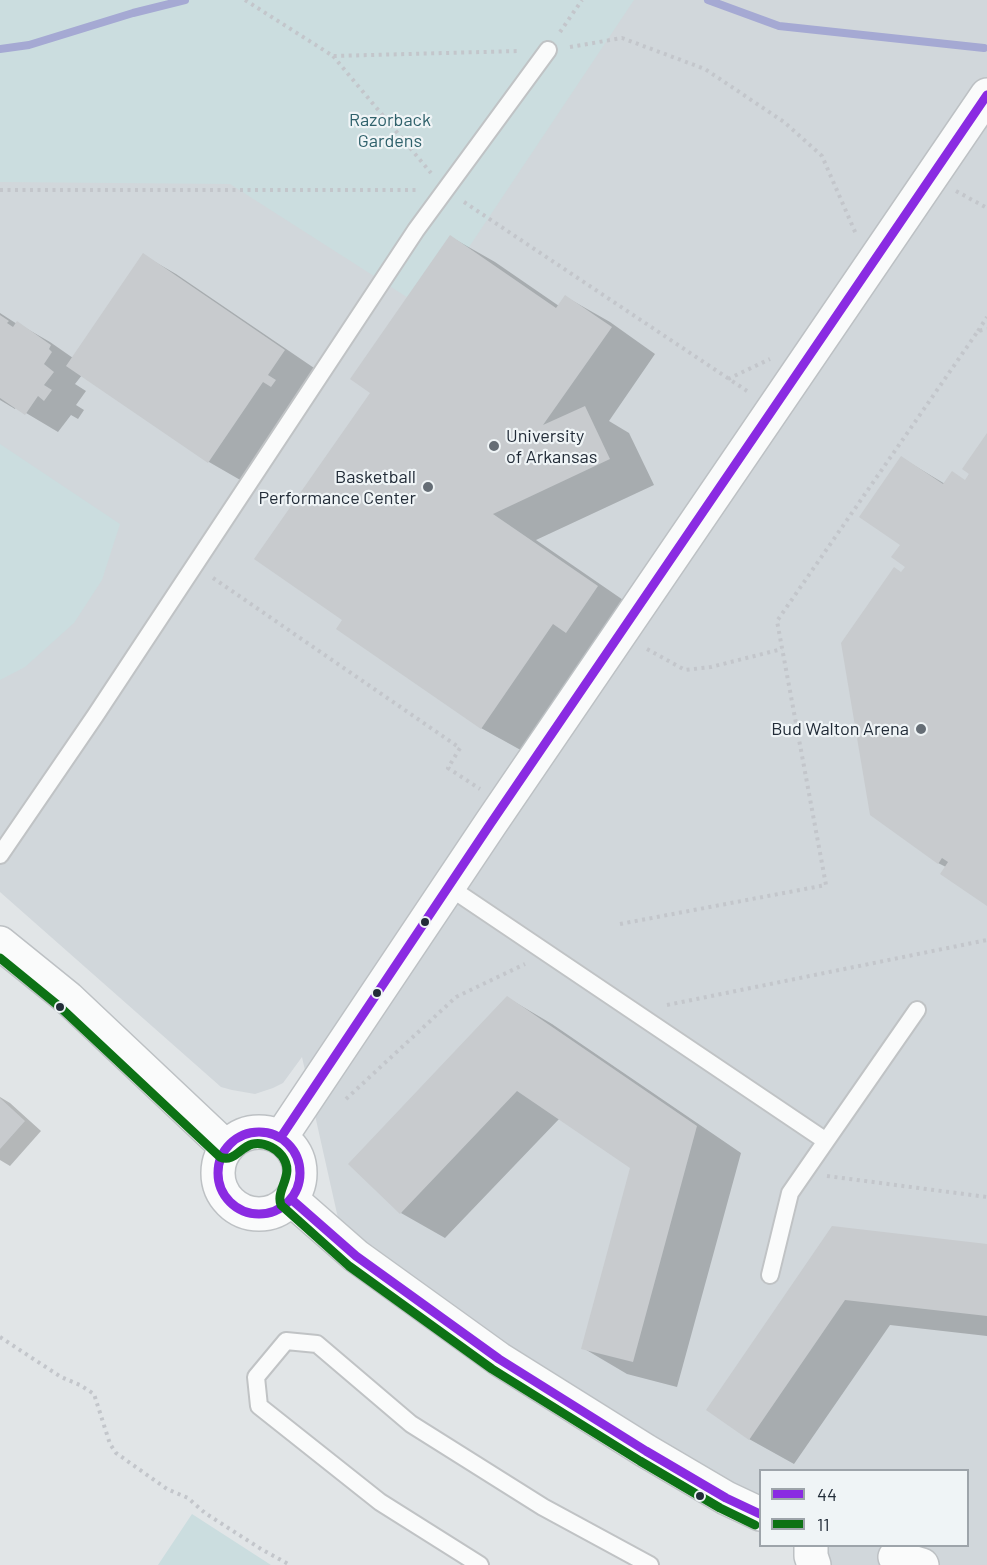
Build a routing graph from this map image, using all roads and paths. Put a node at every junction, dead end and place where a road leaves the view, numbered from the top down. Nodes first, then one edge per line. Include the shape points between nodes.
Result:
1 (582, 0) edge
2 (247, 1) edge
3 (548, 50) junction
4 (333, 56) junction
5 (987, 95) edge
6 (445, 189) junction
7 (956, 191) dead end
8 (987, 208) edge
9 (870, 266) junction
10 (987, 317) edge
11 (987, 329) edge
12 (978, 331) junction
13 (771, 358) dead end
14 (728, 379) dead end
15 (194, 565) junction
16 (647, 649) dead end
17 (782, 650) junction
18 (488, 794) dead end
19 (0, 855) edge
20 (449, 887) junction
21 (620, 924) dead end
22 (987, 940) edge
23 (0, 943) edge
24 (548, 953) junction
25 (917, 1010) dead end
26 (635, 1012) junction
27 (346, 1099) dead end
28 (281, 1137) junction
29 (826, 1141) junction
30 (226, 1147) junction
31 (804, 1173) junction
32 (987, 1197) edge
33 (291, 1199) junction
34 (770, 1275) dead end
35 (0, 1337) edge
36 (759, 1514) edge
37 (812, 1547) edge
38 (290, 1565) edge
39 (480, 1565) edge
40 (650, 1565) edge
41 (814, 1565) edge

1 - 3 path
2 - 4 path
3 - 4 path
3 - 6 lane
3 - 9 path via 622,38 715,75 784,122 822,156
4 - 6 path
5 - 9 street
6 - 15 lane
7 - 8 path
9 - 20 street
10 - 12 path
11 - 12 path
12 - 17 path via 777,621
13 - 14 path
15 - 18 path via 460,748 448,768
15 - 19 lane
16 - 17 path via 685,670
17 - 21 path via 826,885
20 - 24 lane
20 - 28 street
22 - 26 path
23 - 30 street via 68,998
24 - 26 lane
24 - 27 path via 456,997
25 - 29 lane
26 - 29 lane
28 - 30 street via 252,1131
28 - 33 street via 298,1160 300,1175
29 - 31 lane
30 - 33 street via 218,1164 217,1182 226,1199 240,1211 258,1215 277,1211
31 - 32 path
31 - 34 lane via 790,1192
33 - 36 street via 356,1256 499,1359 646,1451
35 - 38 path via 94,1394 116,1453
37 - 41 street
39 - 40 lane via 380,1502 259,1406 256,1377 286,1341 317,1344 411,1424 543,1507

